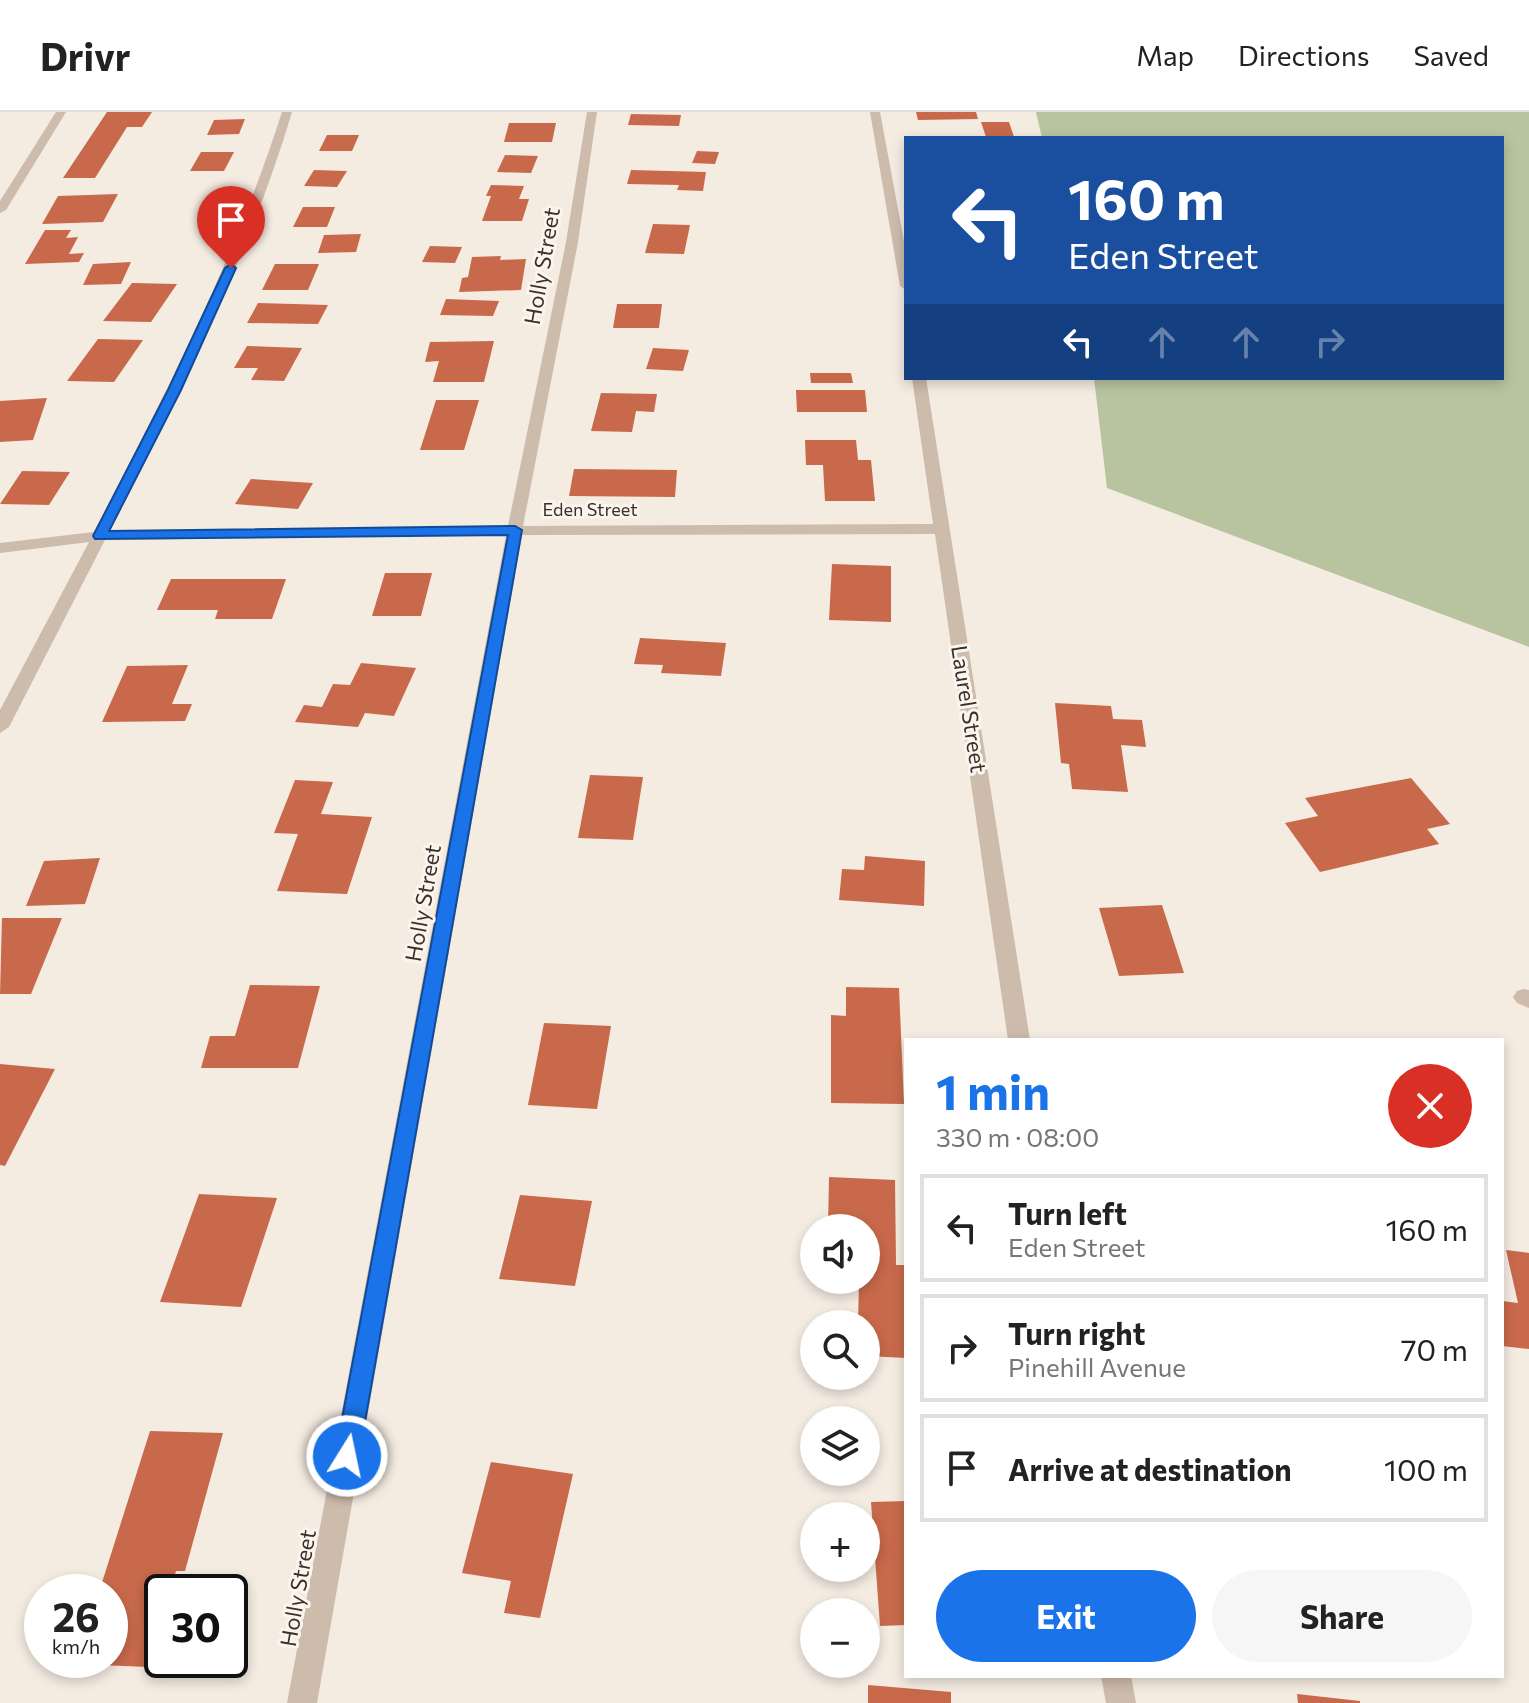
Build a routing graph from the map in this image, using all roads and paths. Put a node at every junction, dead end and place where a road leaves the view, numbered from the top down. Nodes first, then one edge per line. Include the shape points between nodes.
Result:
1 (61, 112) edge
2 (287, 112) edge
3 (592, 112) edge
4 (875, 112) edge
5 (0, 210) edge
6 (904, 275) edge
7 (919, 380) edge
8 (941, 529) junction
9 (515, 530) junction
10 (100, 536) junction
11 (0, 548) edge
12 (0, 727) edge
13 (1019, 1038) edge
14 (1116, 1678) edge
15 (302, 1703) edge
16 (1121, 1703) edge

1 - 5 street
2 - 10 street via 219,294
3 - 9 street, Holly Street
4 - 6 street
7 - 8 street, Laurel Street
8 - 9 street, Eden Street
8 - 13 street, Laurel Street
9 - 10 street, Eden Street
9 - 15 street, Holly Street
10 - 11 street, Eden Street
10 - 12 street
14 - 16 street

